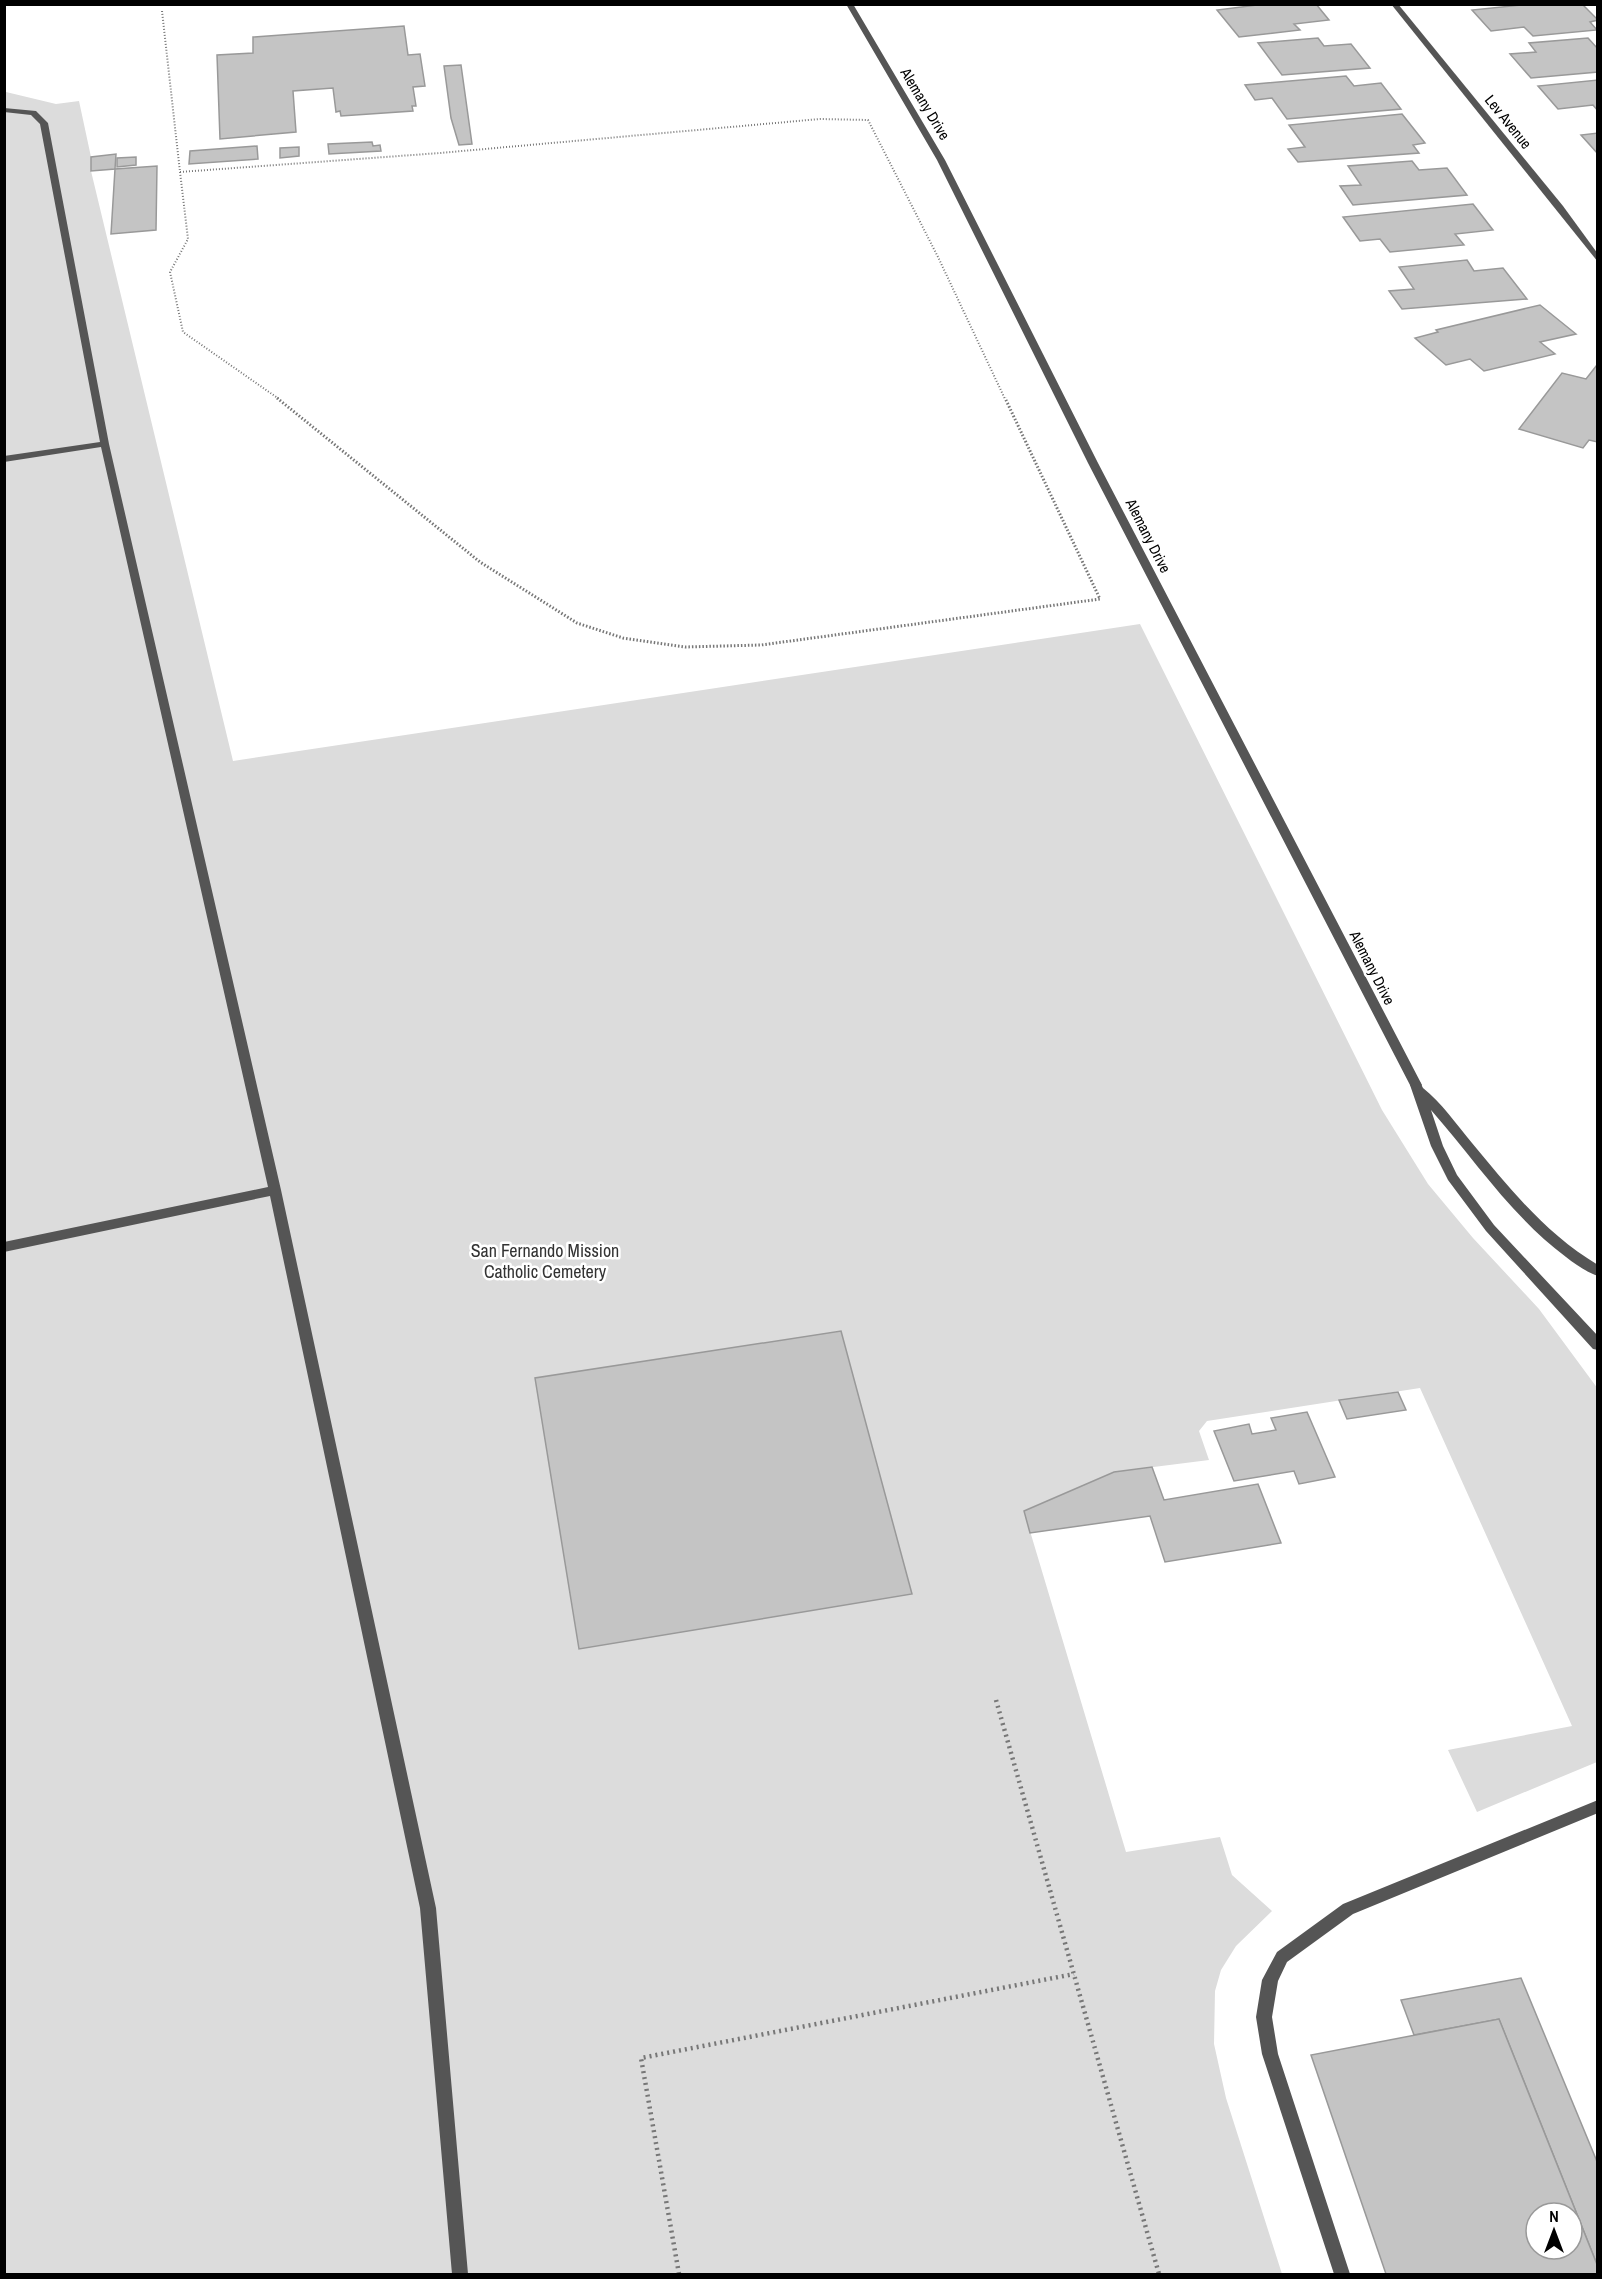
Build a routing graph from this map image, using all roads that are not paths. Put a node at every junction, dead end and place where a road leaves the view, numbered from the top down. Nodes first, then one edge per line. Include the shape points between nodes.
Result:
1 (849, 4) edge
2 (1394, 4) edge
3 (4, 110) edge
4 (1598, 260) edge
5 (105, 444) junction
6 (4, 459) edge
7 (1416, 1085) junction
8 (274, 1190) junction
9 (4, 1247) edge
10 (1598, 1271) edge
11 (1598, 1345) edge
12 (1598, 1806) edge
13 (460, 2274) edge
14 (1342, 2274) edge

1 - 7 street, Alemany Drive via 940,160
2 - 4 street, Lev Avenue
3 - 5 street via 33,113 44,123
5 - 6 street
5 - 8 street
7 - 10 street via 1508,1198 1543,1234
7 - 11 street via 1452,1177 1490,1228
8 - 9 street
8 - 13 street via 428,1908
12 - 14 street via 1348,1909 1282,1957 1270,1980 1264,2018 1270,2054

